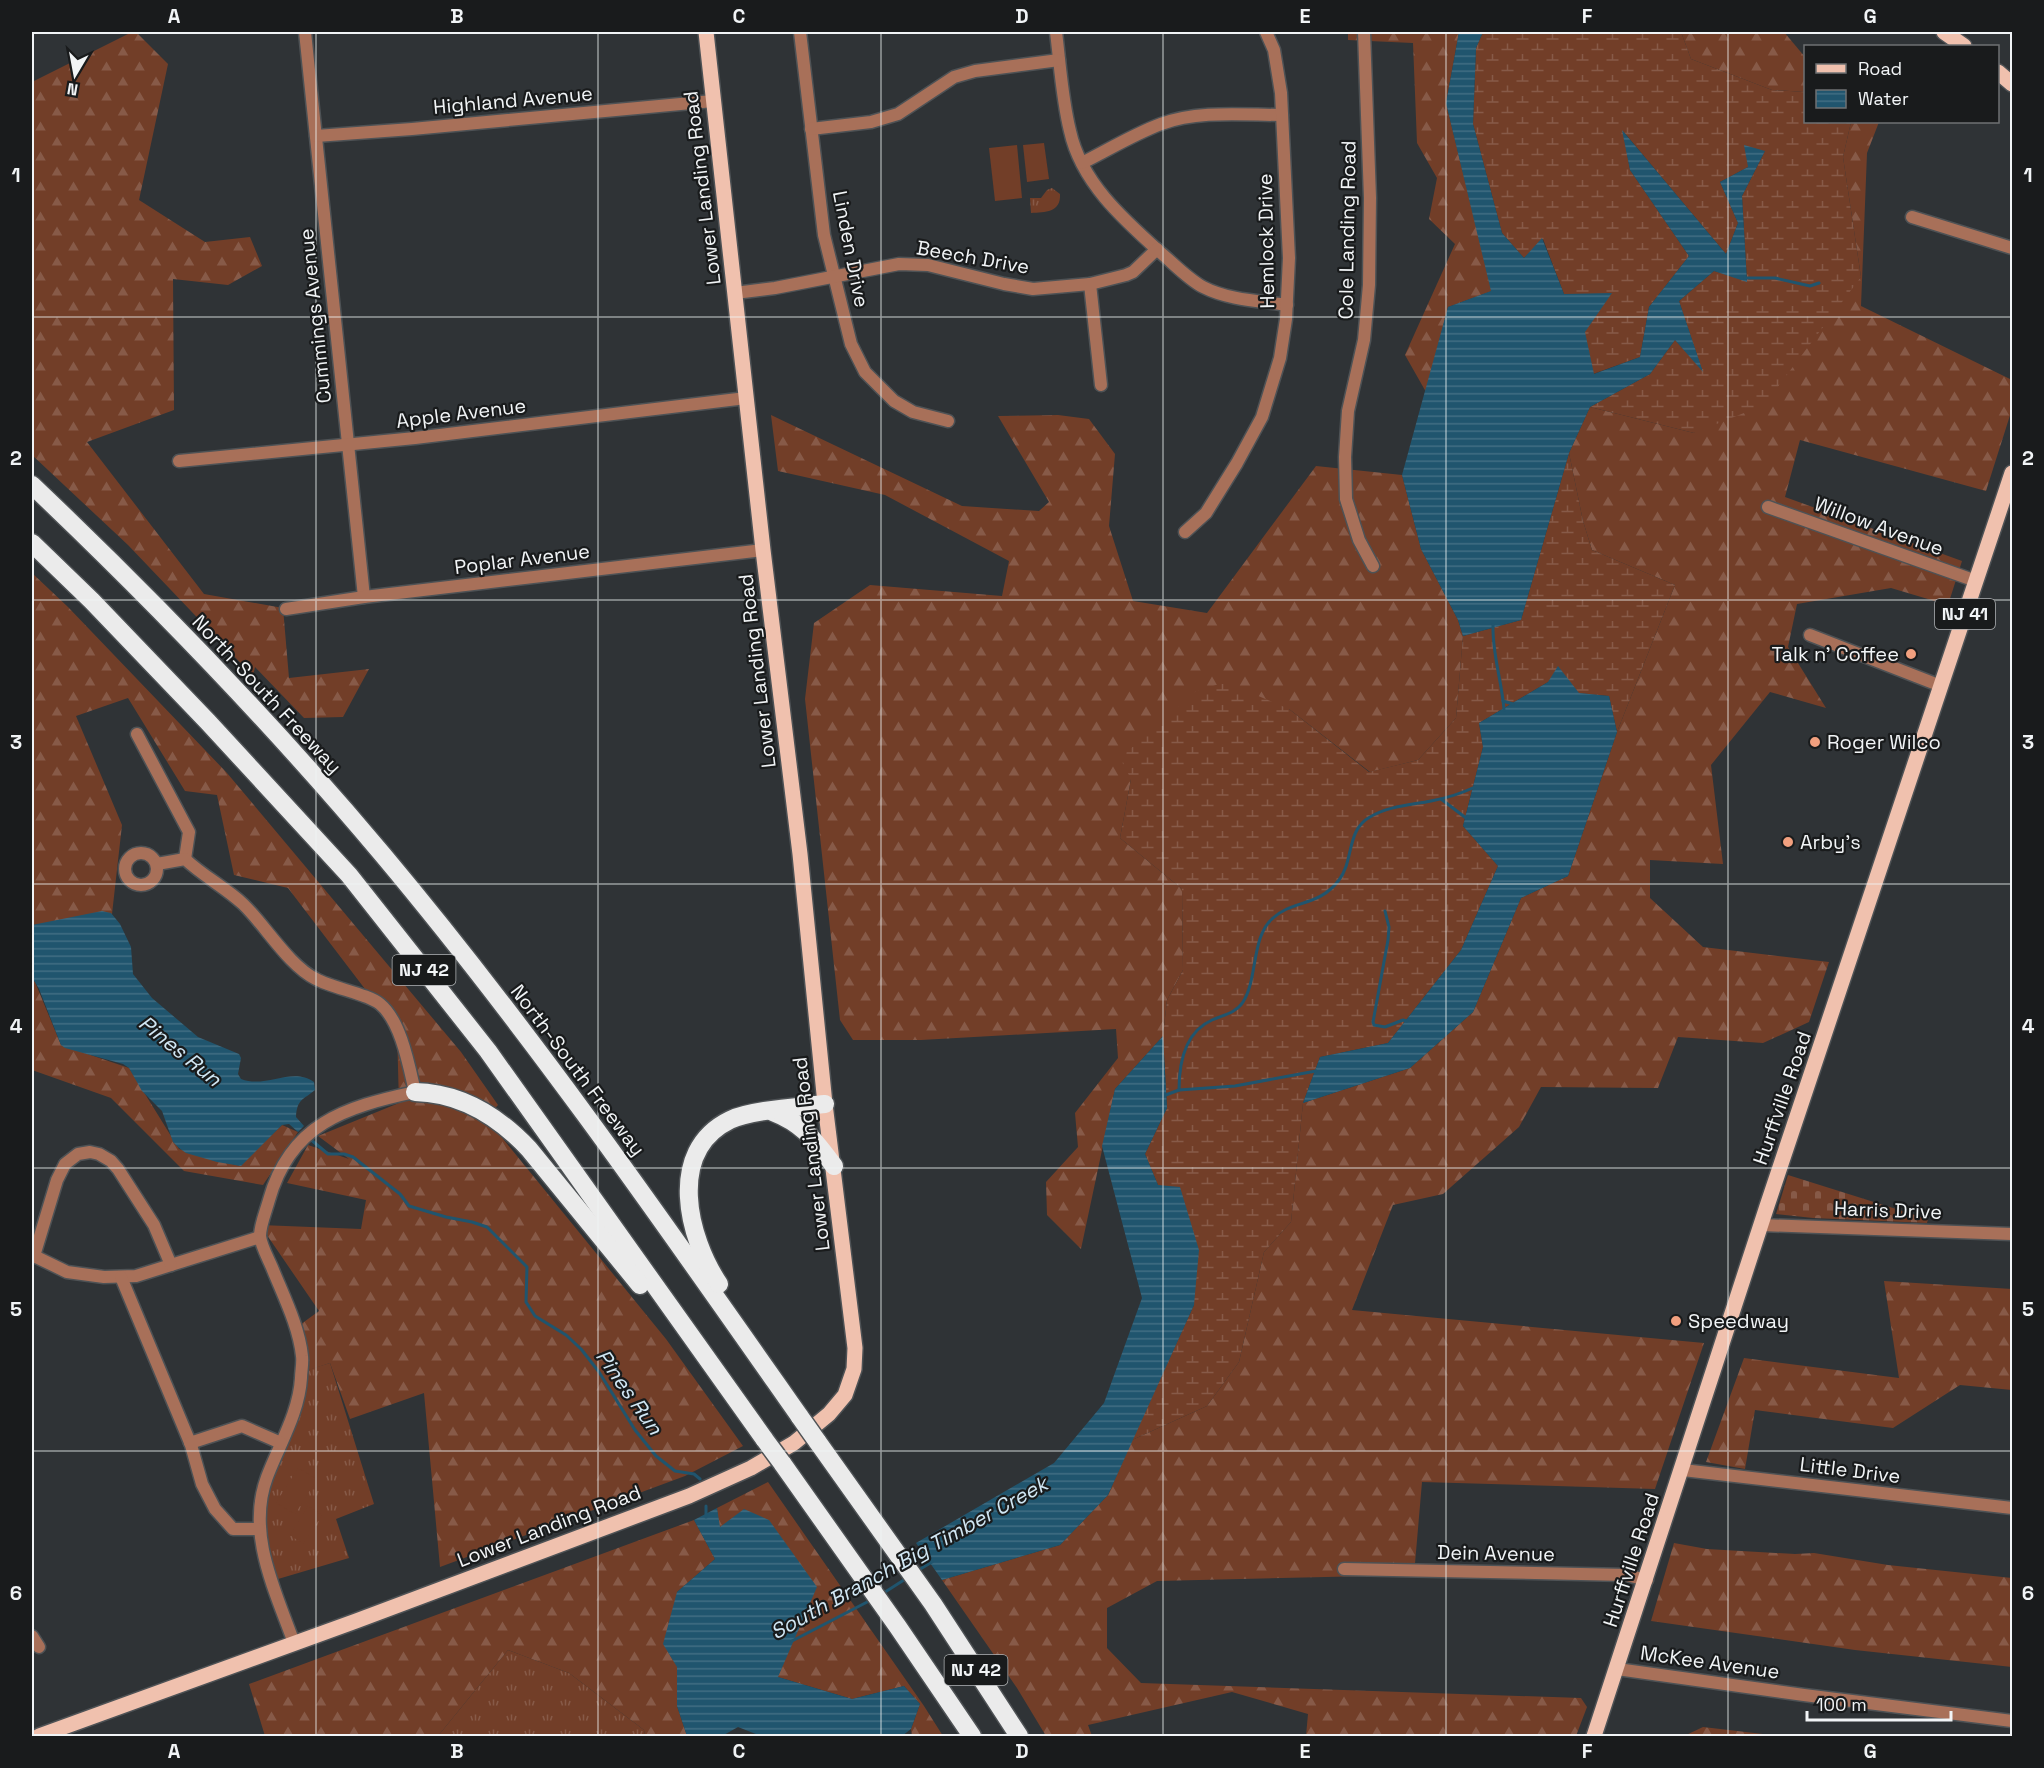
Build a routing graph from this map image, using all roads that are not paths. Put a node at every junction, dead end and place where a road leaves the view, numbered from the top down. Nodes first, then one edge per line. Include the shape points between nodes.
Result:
1 (305, 32) edge
2 (706, 32) edge
3 (800, 32) edge
4 (1056, 32) edge
5 (1266, 32) edge
6 (1364, 32) edge
7 (1944, 32) edge
8 (1963, 45) edge
9 (1059, 60) junction
10 (1999, 73) edge
11 (2013, 84) edge
12 (713, 101) junction
13 (1282, 115) junction
14 (811, 129) junction
15 (316, 136) junction
16 (1082, 163) junction
17 (1912, 217) dead end
18 (2013, 248) edge
19 (1156, 249) junction
20 (835, 277) junction
21 (1090, 285) junction
22 (735, 293) junction
23 (1287, 305) junction
24 (1101, 385) dead end
25 (746, 398) junction
26 (948, 421) dead end
27 (348, 445) junction
28 (179, 461) dead end
29 (2013, 473) edge
30 (32, 485) edge
31 (1768, 507) dead end
32 (1185, 532) dead end
33 (32, 543) edge
34 (763, 550) junction
35 (1373, 566) dead end
36 (1977, 581) junction
37 (364, 597) junction
38 (286, 609) dead end
39 (1810, 635) dead end
40 (1941, 686) junction
41 (137, 734) dead end
42 (185, 860) junction
43 (157, 864) dead end
44 (415, 1092) junction
45 (825, 1104) junction
46 (771, 1112) junction
47 (834, 1166) junction
48 (1761, 1225) junction
49 (2013, 1234) edge
50 (260, 1237) junction
51 (33, 1256) edge
52 (171, 1265) junction
53 (121, 1277) junction
54 (733, 1322) junction
55 (709, 1361) junction
56 (190, 1443) junction
57 (281, 1443) junction
58 (1683, 1470) junction
59 (2013, 1508) edge
60 (259, 1528) junction
61 (1344, 1569) dead end
62 (1647, 1580) junction
63 (32, 1636) edge
64 (294, 1643) junction
65 (39, 1647) dead end
66 (1617, 1669) junction
67 (2013, 1721) edge
68 (39, 1737) edge
69 (972, 1737) edge
70 (1019, 1737) edge
71 (1594, 1737) edge

1 - 15 street, Cummings Avenue
2 - 12 main road, Lower Landing Road
3 - 14 street, Linden Drive
4 - 9 street
5 - 13 street, Hemlock Drive via 1274,50
6 - 35 street, Cole Landing Road via 1369,285 1364,340 1348,411 1345,457 1346,499 1359,540
7 - 8 main road
9 - 14 street via 975,71 954,77 898,114 871,122
9 - 16 street via 1070,132
10 - 11 main road
12 - 15 street, Highland Avenue
12 - 22 main road, Lower Landing Road
13 - 16 street via 1223,114 1163,123
13 - 23 street, Hemlock Drive via 1289,258
14 - 20 street, Linden Drive via 824,236
15 - 27 street, Cummings Avenue
16 - 19 street via 1101,194
17 - 18 street
19 - 21 street, Beech Drive via 1133,272
19 - 23 street via 1203,287
20 - 21 street, Beech Drive via 898,264 928,265 1033,289
20 - 22 street, Beech Drive
20 - 26 street, Linden Drive via 851,344 866,372 894,401 913,412
21 - 24 street
22 - 25 main road, Lower Landing Road
23 - 32 street, Hemlock Drive via 1280,358 1262,417 1206,513
25 - 27 street, Apple Avenue
25 - 34 main road, Lower Landing Road
27 - 28 street, Apple Avenue
27 - 37 street, Cummings Avenue
29 - 36 main road, Hurffville Road / NJ 41
30 - 54 highway, North-South Freeway / NJ 42 via 241,696 383,855 544,1057
31 - 36 street, Willow Avenue
33 - 55 highway, NJ 42 via 208,722 349,875 488,1051
34 - 37 street, Poplar Avenue
34 - 45 main road, Lower Landing Road
36 - 40 main road, Hurffville Road / NJ 41
37 - 38 street, Poplar Avenue
39 - 40 street
40 - 48 main road, Hurffville Road / NJ 41
41 - 42 street via 189,832
42 - 43 street
42 - 44 street via 242,903 295,963 315,979 379,1003 393,1021
44 - 50 street via 340,1113 312,1130 291,1152 273,1183
44 - 55 highway via 446,1095 466,1102 517,1137 659,1309
45 - 46 highway
45 - 47 main road, Lower Landing Road
46 - 47 highway via 806,1130
46 - 54 highway via 742,1116 720,1126 698,1152 690,1178 689,1203 695,1235 708,1267 723,1289
47 - 64 main road, Lower Landing Road via 855,1357 845,1395 829,1414 794,1443 689,1496
48 - 49 street, Harris Drive
48 - 58 main road, Hurffville Road / NJ 41
50 - 52 street
50 - 57 street via 302,1356 298,1398
51 - 52 street via 65,1164 78,1154 90,1152 111,1161 118,1169 154,1225
51 - 53 street via 67,1272
52 - 53 street
53 - 56 street
54 - 70 highway, North-South Freeway / NJ 42, bridge via 933,1604
55 - 69 highway, NJ 42, bridge
56 - 57 street via 242,1426
56 - 60 street via 202,1484 215,1509 233,1529
57 - 60 street via 259,1505
58 - 59 street, Little Drive
58 - 62 main road, Hurffville Road / NJ 41
60 - 64 street
61 - 62 street, Dein Avenue via 1626,1575
62 - 66 main road, Hurffville Road / NJ 41
63 - 65 street
64 - 68 main road, Lower Landing Road
66 - 67 street, McKee Avenue
66 - 71 main road, Hurffville Road / NJ 41

